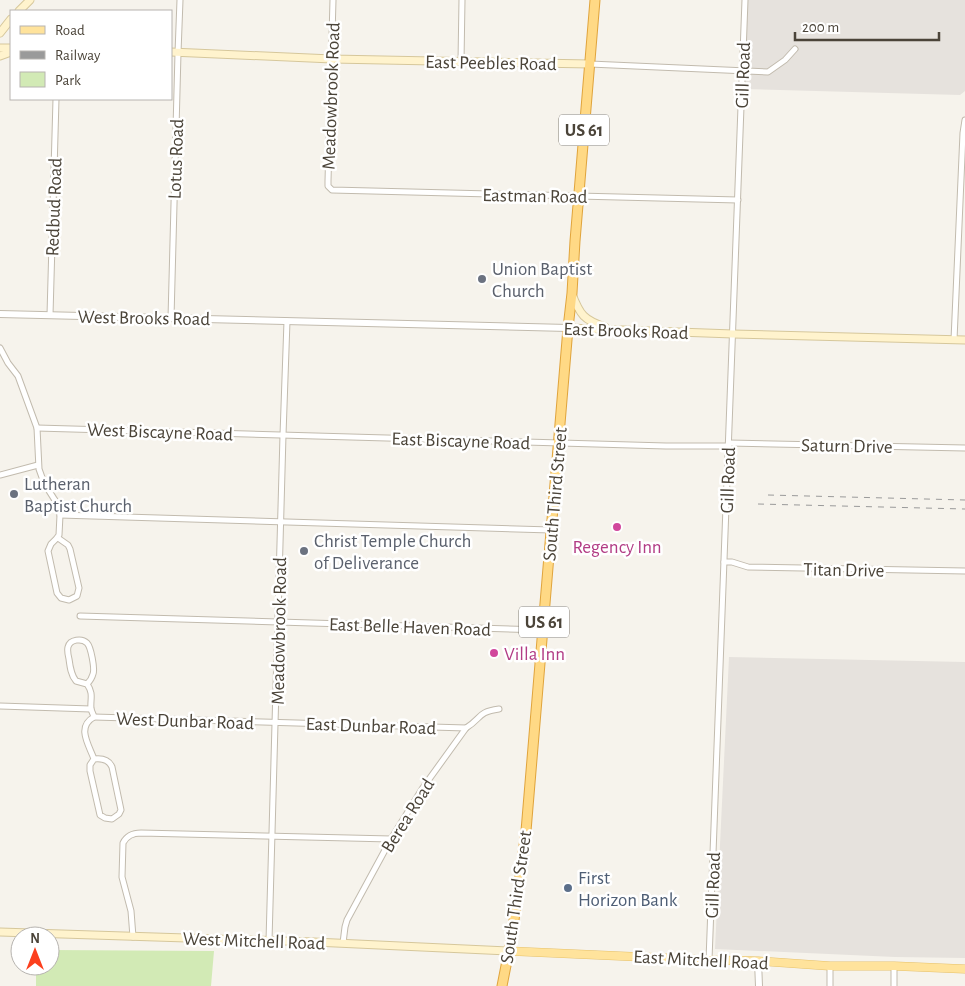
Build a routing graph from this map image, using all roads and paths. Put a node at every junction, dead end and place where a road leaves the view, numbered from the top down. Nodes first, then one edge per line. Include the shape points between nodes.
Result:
1 (30, 0) edge
2 (180, 0) edge
3 (333, 0) edge
4 (462, 0) edge
5 (595, 0) edge
6 (745, 0) edge
7 (20, 10) edge
8 (10, 21) edge
9 (0, 33) edge
10 (795, 49) dead end
11 (174, 53) edge
12 (332, 58) junction
13 (461, 61) junction
14 (590, 64) junction
15 (742, 72) junction
16 (56, 100) edge
17 (965, 120) edge
18 (332, 190) joint
19 (579, 196) junction
20 (738, 200) junction
21 (572, 293) junction
22 (0, 314) edge
23 (50, 315) junction
24 (171, 318) junction
25 (287, 320) junction
26 (568, 328) junction
27 (615, 330) junction
28 (733, 334) junction
29 (954, 340) junction
30 (965, 340) edge
31 (0, 348) edge
32 (37, 428) junction
33 (283, 434) junction
34 (559, 443) junction
35 (729, 445) junction
36 (965, 448) edge
37 (38, 465) junction
38 (0, 475) edge
39 (60, 515) junction
40 (280, 522) junction
41 (551, 530) junction
42 (58, 538) junction
43 (724, 562) junction
44 (965, 571) edge
45 (80, 616) dead end
46 (277, 622) junction
47 (543, 630) junction
48 (87, 684) junction
49 (0, 706) edge
50 (91, 709) junction
51 (499, 709) dead end
52 (94, 717) junction
53 (275, 722) junction
54 (466, 728) junction
55 (94, 759) junction
56 (271, 836) junction
57 (391, 839) junction
58 (0, 932) edge
59 (133, 936) junction
60 (269, 941) junction
61 (343, 943) junction
62 (508, 951) junction
63 (709, 960) junction
64 (758, 961) junction
65 (830, 966) junction
66 (894, 966) junction
67 (965, 970) edge
68 (502, 986) edge
69 (759, 986) edge
70 (830, 986) edge
71 (894, 986) edge

1 - 7 main road
2 - 11 street, Lotus Road
3 - 12 street, Meadowbrook Road
4 - 13 street
5 - 14 highway, South Third Street / US 61
6 - 15 street, Gill Road
8 - 9 main road
10 - 15 street, East Peebles Road via 768,72
11 - 12 main road, East Peebles Road
11 - 24 street, Lotus Road
12 - 13 main road, East Peebles Road
12 - 18 street, Meadowbrook Road via 328,181
13 - 14 main road, East Peebles Road
14 - 15 street, East Peebles Road
14 - 19 highway, South Third Street / US 61
15 - 20 street, Gill Road
16 - 23 street, Redbud Road
17 - 29 street
18 - 19 street, Eastman Road
19 - 20 street, Eastman Road
19 - 21 highway, South Third Street / US 61
20 - 28 street, Gill Road
21 - 26 highway, South Third Street / US 61
21 - 27 main road via 576,306 589,321
22 - 23 street, West Brooks Road
23 - 24 street, West Brooks Road
24 - 25 street, West Brooks Road
25 - 26 street, East Brooks Road
25 - 33 street, Meadowbrook Road
26 - 27 main road, East Brooks Road
26 - 34 highway, South Third Street / US 61
27 - 28 main road, East Brooks Road
28 - 29 main road, East Brooks Road
28 - 35 street, Gill Road
29 - 30 main road, East Brooks Road
31 - 32 street via 18,376
32 - 33 street, West Biscayne Road
32 - 37 street
33 - 34 street, East Biscayne Road
33 - 40 street, Meadowbrook Road
34 - 35 street, East Biscayne Road
34 - 41 highway, South Third Street / US 61
35 - 36 street, Saturn Drive
35 - 43 street, Gill Road
37 - 38 street
37 - 39 street
39 - 40 street
39 - 42 street
40 - 41 street
40 - 46 street, Meadowbrook Road
41 - 47 highway, South Third Street / US 61
42 - 42 street via 49,546 48,555 57,593 69,600 76,596 78,588 69,546
43 - 44 street, Titan Drive via 748,568
43 - 63 street, Gill Road
45 - 46 street, East Belle Haven Road
46 - 47 street, East Belle Haven Road
46 - 53 street, Meadowbrook Road
47 - 62 highway, South Third Street / US 61 via 526,831
48 - 48 street via 94,672 89,647 83,640 75,640 68,647 71,673 76,681
48 - 50 street via 92,694
49 - 50 street, West Dunbar Road
50 - 52 street
51 - 54 street, Berea Road via 480,714
52 - 53 street, West Dunbar Road
52 - 55 street via 87,723 85,732
53 - 54 street, East Dunbar Road
53 - 56 street, Meadowbrook Road
54 - 57 street, Berea Road
55 - 55 street via 90,769 99,812 103,817 112,819 121,810 112,767 104,759
56 - 57 street
56 - 59 street via 142,833 129,836 123,843 122,873 132,910
56 - 60 street, Meadowbrook Road
57 - 61 street, Berea Road via 347,920
58 - 59 main road, West Mitchell Road
59 - 60 main road, West Mitchell Road
60 - 61 main road, West Mitchell Road
61 - 62 main road, West Mitchell Road
62 - 63 main road, East Mitchell Road
62 - 68 highway, South Third Street / US 61
63 - 64 main road, East Mitchell Road
64 - 65 main road, East Mitchell Road
64 - 69 street
65 - 66 main road, East Mitchell Road
65 - 70 street
66 - 67 main road, East Mitchell Road
66 - 71 street

